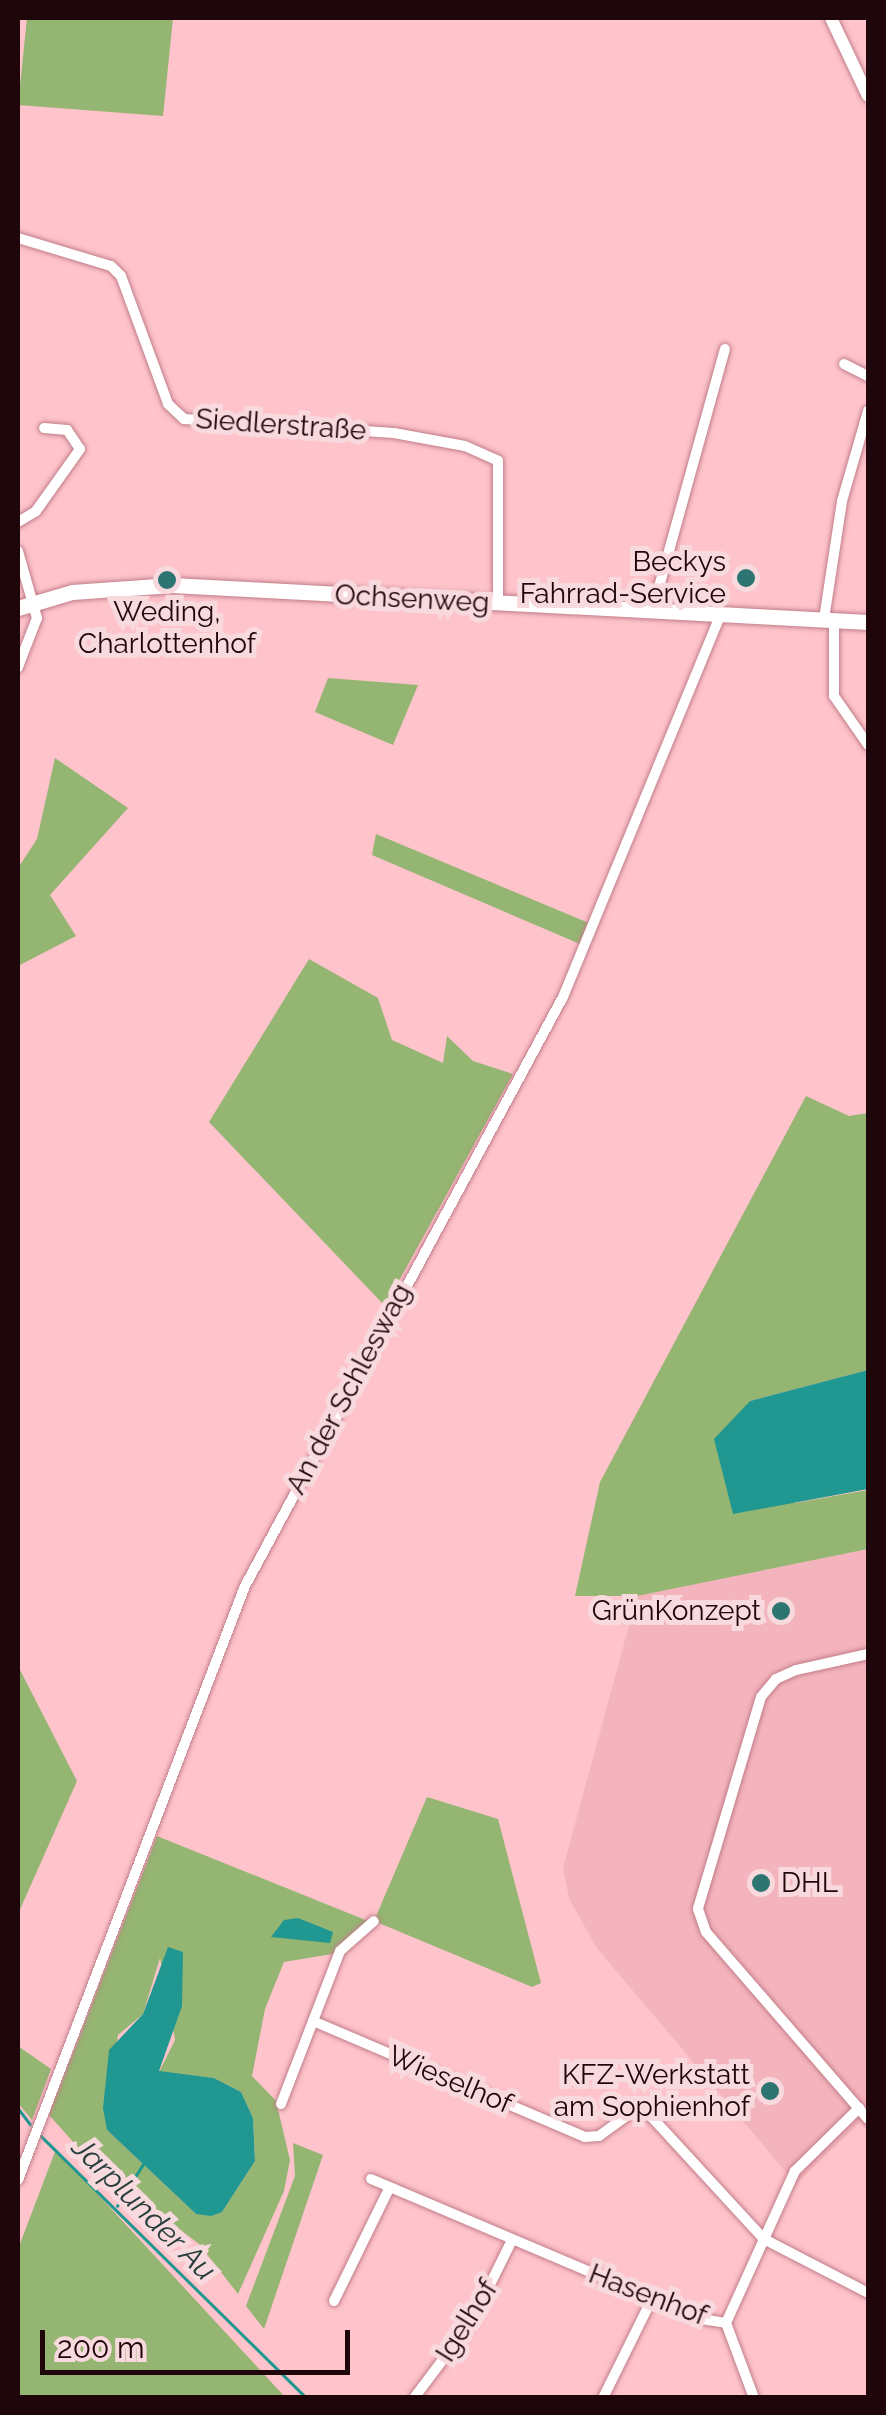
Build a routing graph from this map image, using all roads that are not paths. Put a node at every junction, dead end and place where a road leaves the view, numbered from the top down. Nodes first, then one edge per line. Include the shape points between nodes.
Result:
1 (831, 18) edge
2 (868, 96) edge
3 (18, 238) edge
4 (725, 349) dead end
5 (844, 364) dead end
6 (868, 376) edge
7 (868, 411) edge
8 (44, 428) dead end
9 (18, 522) edge
10 (18, 551) edge
11 (35, 602) junction
12 (498, 604) junction
13 (18, 608) edge
14 (651, 613) junction
15 (720, 616) junction
16 (829, 619) junction
17 (868, 622) edge
18 (18, 667) edge
19 (868, 745) edge
20 (868, 1654) edge
21 (374, 1921) dead end
22 (313, 2021) junction
23 (281, 2104) dead end
24 (859, 2108) junction
25 (868, 2119) edge
26 (371, 2179) dead end
27 (18, 2180) edge
28 (388, 2191) junction
29 (764, 2239) junction
30 (512, 2240) junction
31 (868, 2293) edge
32 (652, 2298) junction
33 (334, 2301) dead end
34 (726, 2323) junction
35 (414, 2398) edge
36 (603, 2398) edge
37 (754, 2398) edge

1 - 2 street
3 - 12 street, Siedlerstraße via 111,266 121,276 168,404 184,419 394,433 465,446 498,461
4 - 14 street
5 - 6 street
7 - 16 street via 842,501
8 - 9 street via 67,430 80,449 36,511
10 - 11 street
11 - 12 main road, Ochsenweg via 72,592 172,585
11 - 13 main road, Ochsenweg
11 - 18 street via 36,629
12 - 14 main road, Ochsenweg
14 - 15 main road, Ochsenweg
15 - 16 main road, Ochsenweg
15 - 27 street, An der Schleswag via 563,997 245,1586
16 - 17 main road, Ochsenweg
16 - 19 street via 834,696
20 - 24 street via 796,1670 776,1679 761,1697 698,1908 706,1932
21 - 22 street via 340,1951
22 - 23 street
22 - 29 street, Wieselhof via 584,2137 599,2136 632,2112 648,2113
24 - 25 street
24 - 29 street, Hasenhof via 795,2171
26 - 28 street, Hasenhof
28 - 30 street, Hasenhof
28 - 33 street
29 - 31 street, Wieselhof
29 - 34 street, Hasenhof
30 - 32 street, Hasenhof
30 - 35 street, Igelhof via 472,2321
32 - 34 street, Hasenhof
32 - 36 street
34 - 37 street

